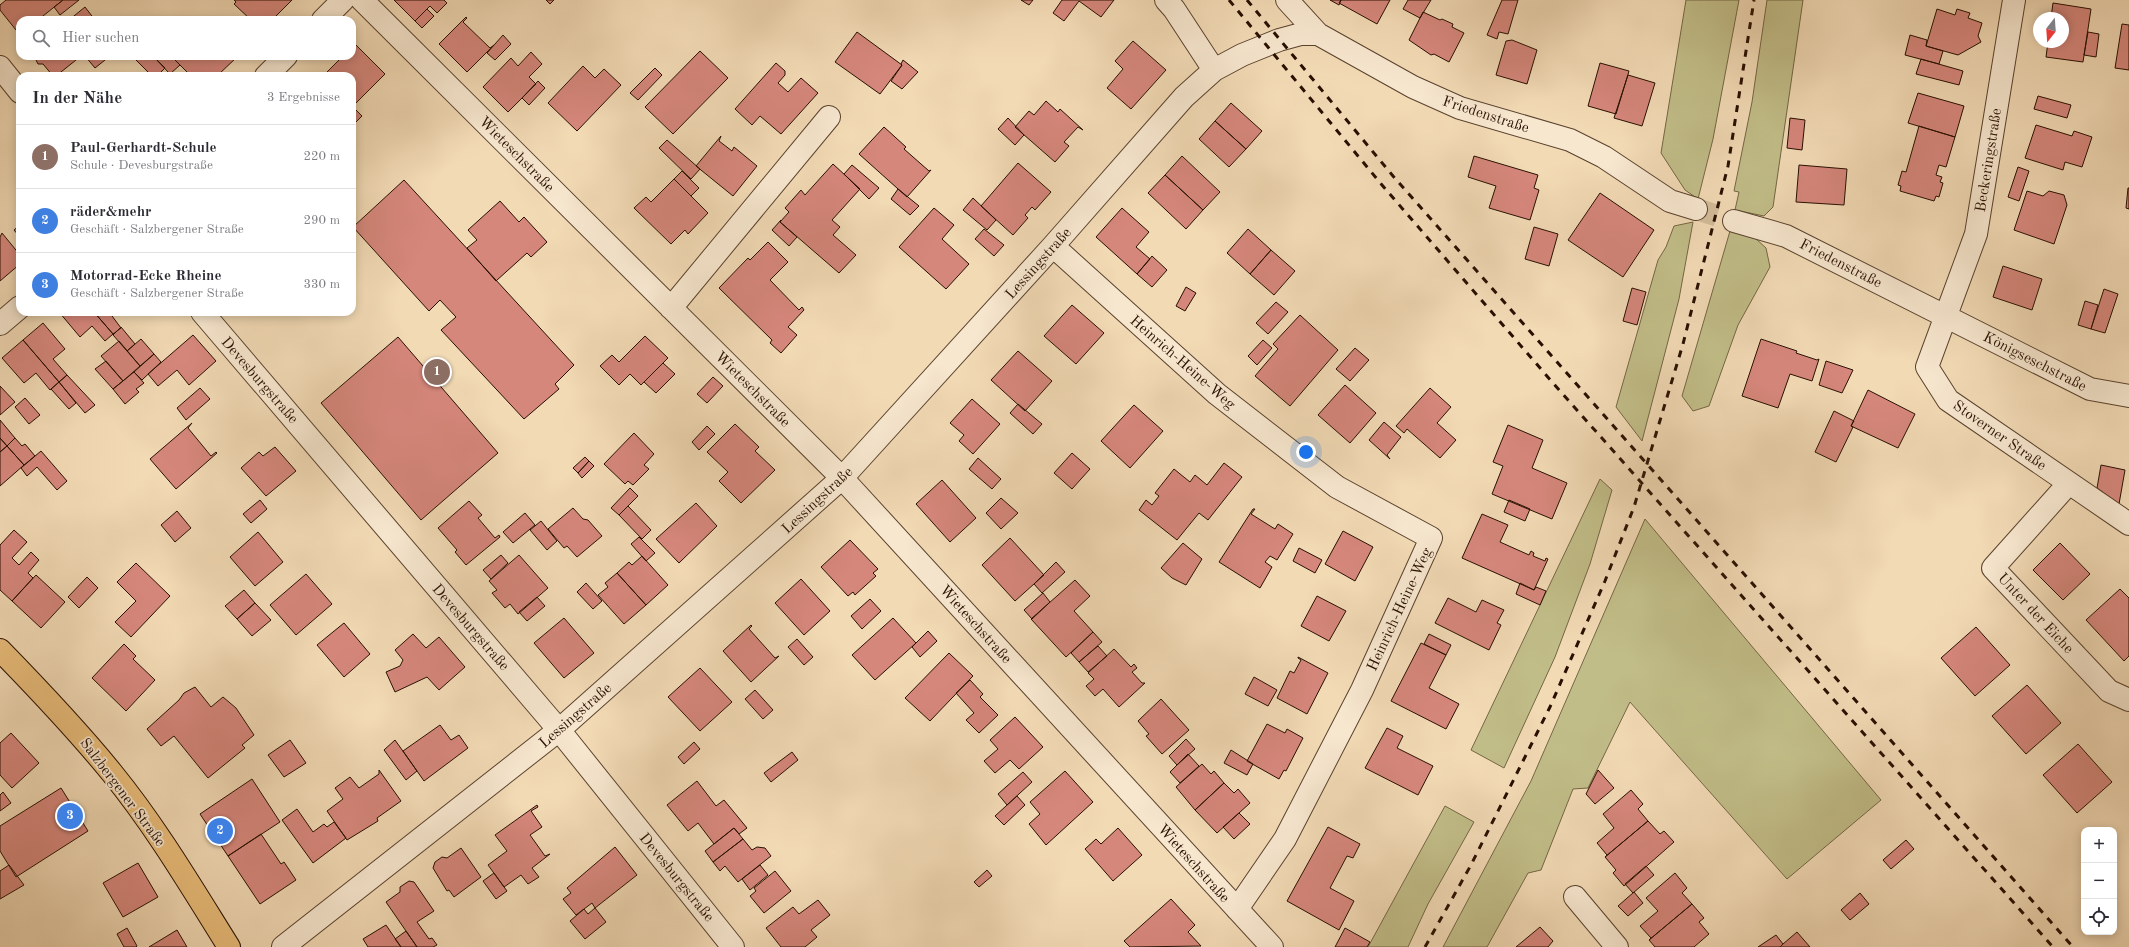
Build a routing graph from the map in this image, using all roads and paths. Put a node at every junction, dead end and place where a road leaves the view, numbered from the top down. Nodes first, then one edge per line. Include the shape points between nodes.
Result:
1 (343, 0) edge
2 (362, 0) edge
3 (1166, 0) edge
4 (1287, 0) edge
5 (2014, 0) edge
6 (327, 16) edge
7 (1318, 34) junction
8 (282, 60) edge
9 (0, 67) edge
10 (1214, 70) junction
11 (270, 72) edge
12 (16, 87) edge
13 (828, 117) dead end
14 (1696, 209) tunnel mouth
15 (1734, 221) tunnel mouth
16 (1053, 246) junction
17 (671, 308) junction
18 (16, 310) edge
19 (1945, 315) junction
20 (205, 316) edge
21 (0, 324) edge
22 (2129, 396) edge
23 (842, 478) junction
24 (2069, 483) junction
25 (2129, 524) edge
26 (0, 650) edge
27 (2129, 700) edge
28 (559, 730) junction
29 (1575, 897) dead end
30 (1236, 909) junction
31 (229, 947) edge
32 (282, 947) edge
33 (733, 947) edge
34 (1272, 947) edge
35 (1616, 947) edge

1 - 6 street
2 - 17 street, Wieteschstraße
3 - 10 street via 1174,8
4 - 7 street, Friedenstraße
5 - 19 street, Beckeringstraße via 1976,234
7 - 10 street, Lessingstraße via 1301,34 1279,40
7 - 14 street, Friedenstraße via 1413,87 1460,108 1570,140 1604,157 1670,201
8 - 11 street
9 - 12 street
10 - 16 street, Lessingstraße via 1184,97
13 - 17 street
15 - 19 street, Friedenstraße via 1786,236
16 - 23 street, Lessingstraße
16 - 30 street, Heinrich-Heine-Weg via 1217,394 1337,487 1431,538 1362,690 1288,832
17 - 23 street, Wieteschstraße
18 - 21 street
19 - 22 street, Königseschstraße via 2090,389
19 - 24 street, Stoverner Straße via 1927,367 1948,400
20 - 28 street, Devesburgstraße
23 - 28 street, Lessingstraße
23 - 30 street, Wieteschstraße
24 - 25 street, Stoverner Straße
24 - 27 street, Unter der Eiche via 1993,568 2109,691
26 - 31 main road, Salzbergener Straße via 57,708 113,774 167,849
28 - 32 street, Lessingstraße
28 - 33 street, Devesburgstraße
29 - 35 street
30 - 34 street, Wieteschstraße

